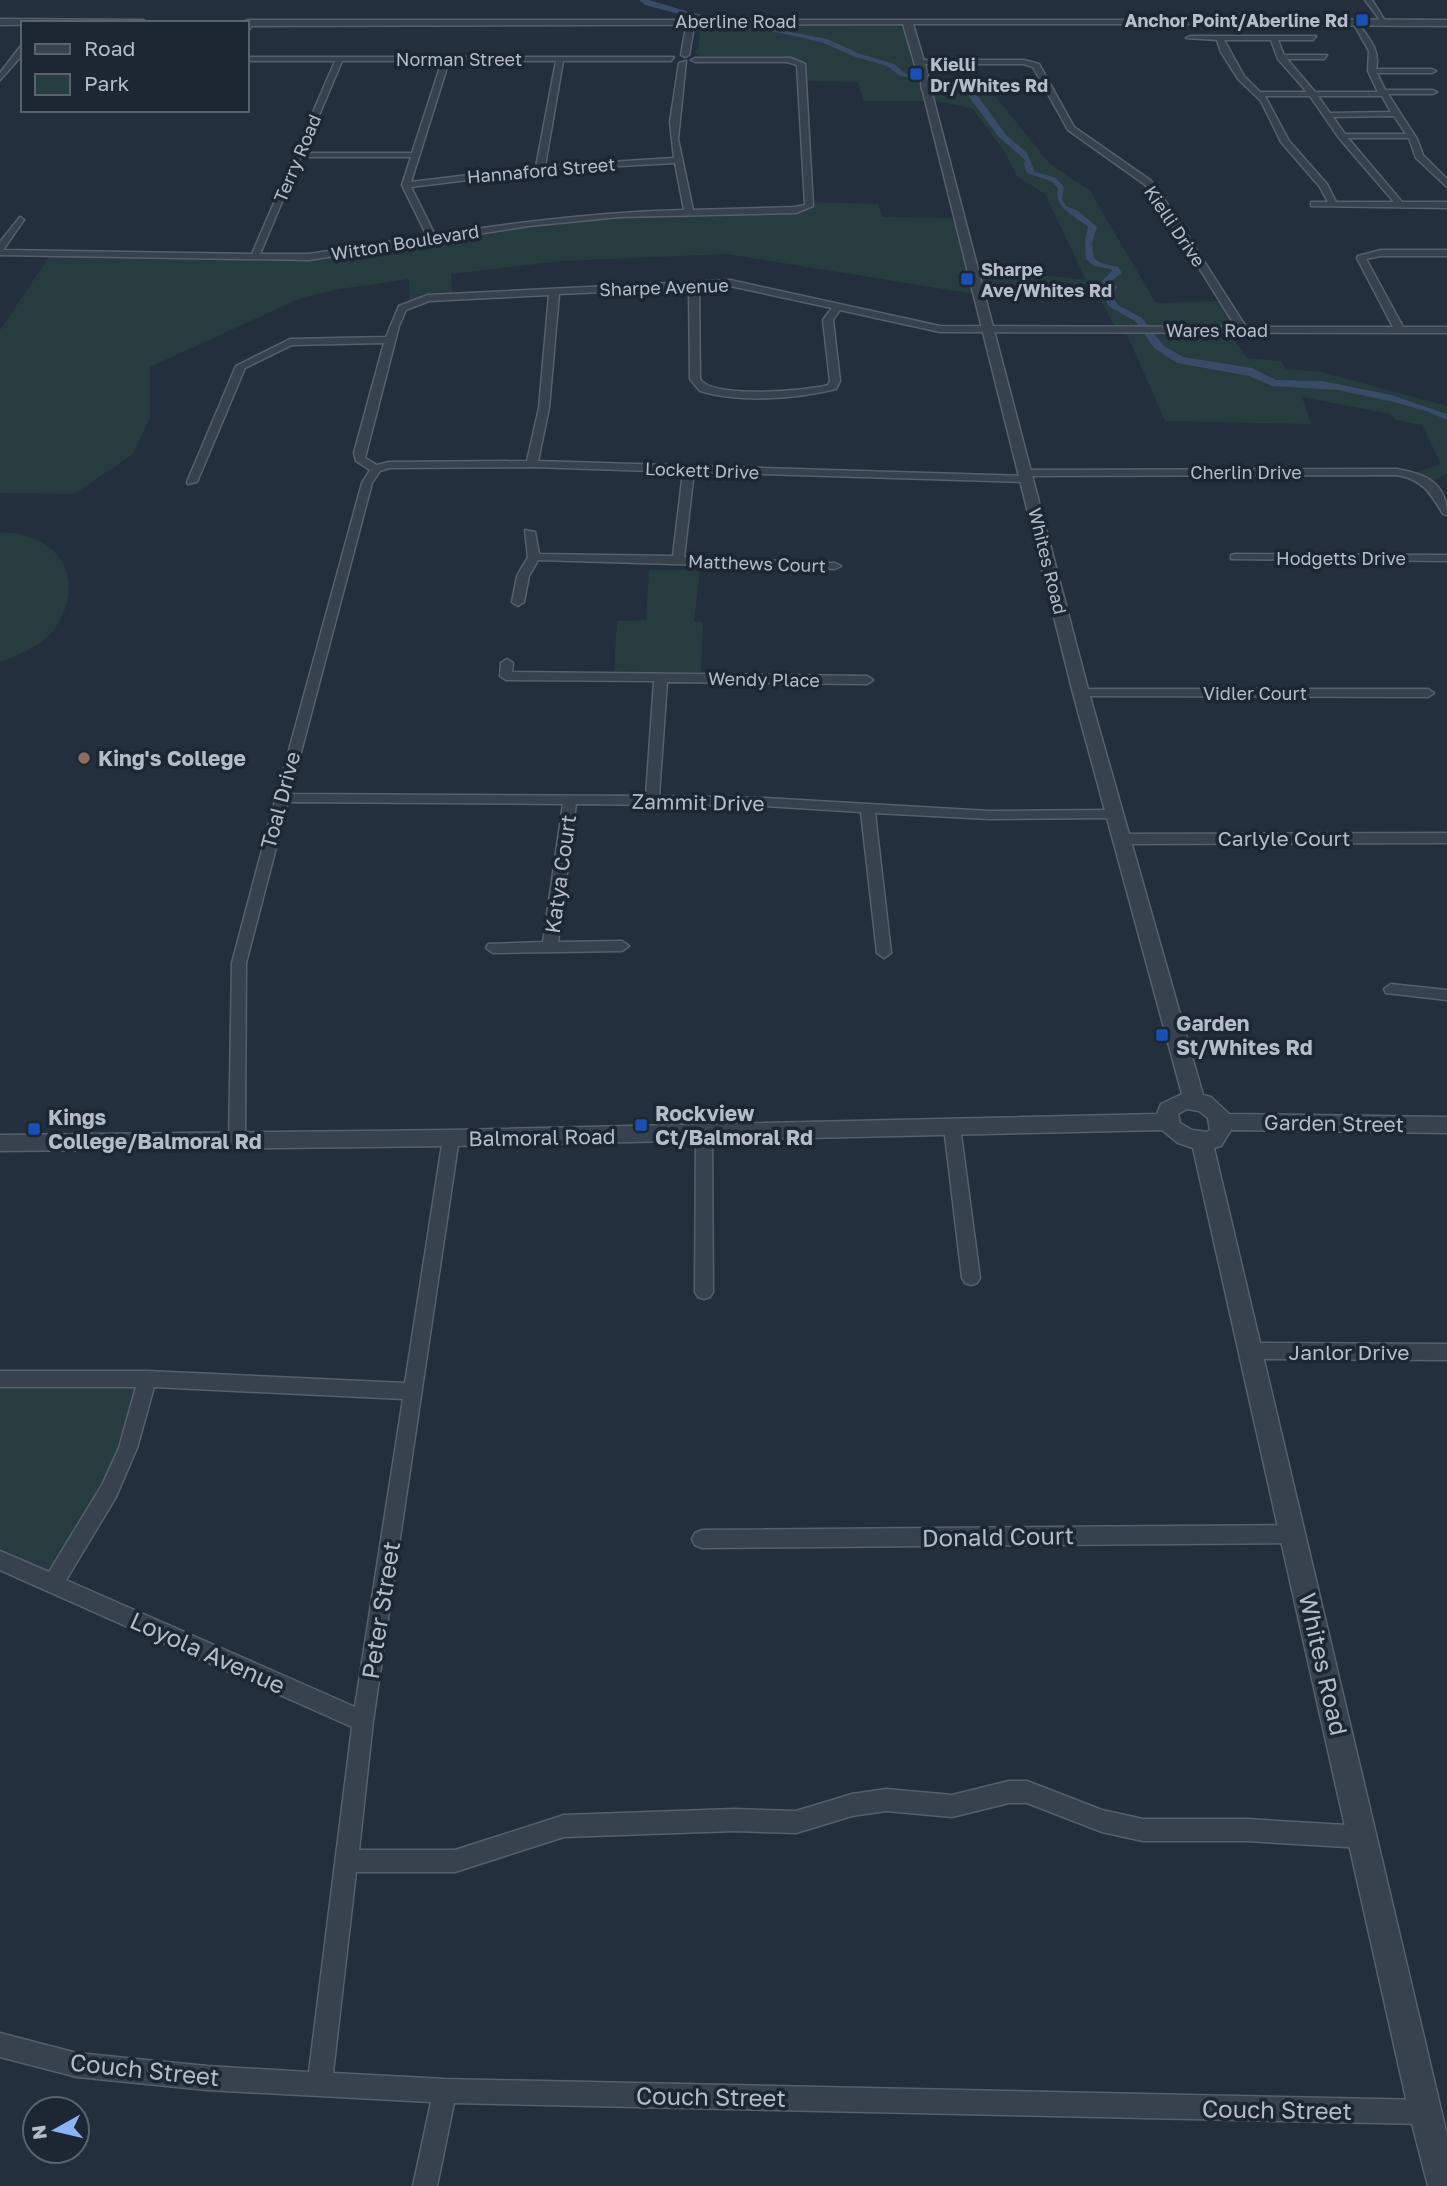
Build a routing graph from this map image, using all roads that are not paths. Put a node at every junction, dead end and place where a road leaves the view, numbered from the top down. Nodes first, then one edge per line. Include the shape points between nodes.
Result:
1 (1368, 0) edge
2 (691, 21) junction
3 (908, 21) junction
4 (0, 22) edge
5 (21, 22) edge
6 (1354, 22) junction
7 (1385, 23) junction
8 (1447, 23) edge
9 (248, 25) edge
10 (1190, 38) dead end
11 (1220, 38) junction
12 (1274, 38) junction
13 (1313, 38) dead end
14 (21, 52) edge
15 (1281, 57) junction
16 (1324, 57) dead end
17 (0, 59) edge
18 (15, 59) junction
19 (248, 59) edge
20 (446, 59) junction
21 (560, 59) junction
22 (671, 59) joint
23 (684, 59) junction
24 (339, 60) junction
25 (695, 60) joint
26 (919, 62) junction
27 (1372, 71) junction
28 (1432, 71) dead end
29 (0, 78) edge
30 (1433, 92) dead end
31 (1312, 93) junction
32 (1383, 93) junction
33 (1258, 94) junction
34 (1397, 114) junction
35 (1326, 115) junction
36 (1342, 136) junction
37 (1411, 136) junction
38 (0, 143) edge
39 (11, 143) dead end
40 (299, 155) junction
41 (415, 155) junction
42 (678, 160) junction
43 (540, 168) junction
44 (1447, 184) edge
45 (406, 185) junction
46 (1314, 204) dead end
47 (1333, 204) junction
48 (1399, 205) junction
49 (1447, 205) edge
50 (688, 211) junction
51 (20, 220) dead end
52 (432, 238) junction
53 (0, 250) edge
54 (1447, 253) edge
55 (255, 256) junction
56 (694, 285) junction
57 (554, 293) junction
58 (837, 308) junction
59 (986, 330) junction
60 (1243, 330) junction
61 (1399, 330) junction
62 (1447, 330) edge
63 (390, 340) junction
64 (532, 464) junction
65 (376, 469) junction
66 (689, 470) junction
67 (1026, 476) junction
68 (192, 482) dead end
69 (1447, 512) edge
70 (529, 532) dead end
71 (1235, 557) dead end
72 (534, 558) junction
73 (1447, 558) edge
74 (678, 560) junction
75 (835, 566) dead end
76 (518, 602) dead end
77 (506, 675) dead end
78 (661, 677) junction
79 (867, 680) dead end
80 (1082, 693) junction
81 (1428, 693) dead end
82 (280, 798) junction
83 (570, 800) junction
84 (652, 800) junction
85 (868, 810) junction
86 (1115, 814) junction
87 (1122, 838) junction
88 (1447, 838) edge
89 (622, 946) dead end
90 (550, 947) junction
91 (493, 948) dead end
92 (884, 953) dead end
93 (1391, 989) dead end
94 (1447, 995) edge
95 (1194, 1101) junction
96 (1168, 1122) junction
97 (1220, 1122) junction
98 (1447, 1125) edge
99 (951, 1127) junction
100 (704, 1133) junction
101 (451, 1138) junction
102 (237, 1141) junction
103 (1202, 1142) junction
104 (0, 1143) edge
105 (971, 1278) dead end
106 (704, 1292) dead end
107 (1252, 1352) junction
108 (1447, 1352) edge
109 (147, 1379) junction
110 (0, 1380) edge
111 (414, 1391) junction
112 (1294, 1534) junction
113 (702, 1539) dead end
114 (0, 1560) edge
115 (53, 1583) junction
116 (363, 1721) junction
117 (1363, 1837) junction
118 (346, 1861) junction
119 (0, 2045) edge
120 (320, 2082) junction
121 (445, 2091) junction
122 (1425, 2112) junction
123 (425, 2186) edge
124 (1444, 2186) edge

1 - 7 street
2 - 3 street, Aberline Road
2 - 9 street, Aberline Road
2 - 23 street
3 - 6 street, Aberline Road via 1230,16 1239,24
3 - 26 street, Whites Road
4 - 5 street
6 - 7 street
6 - 27 street via 1375,54
7 - 8 street
10 - 11 street
11 - 12 street
11 - 33 street via 1232,63
12 - 13 street
12 - 15 street
14 - 18 street
15 - 16 street
15 - 31 street
17 - 18 street
18 - 29 street
19 - 24 street, Norman Street
20 - 21 street, Norman Street
20 - 24 street, Norman Street
20 - 41 street
21 - 22 street, Norman Street
21 - 43 street
22 - 23 street
23 - 25 street
23 - 42 street via 674,122
24 - 40 street, Terry Road
25 - 50 street, Witton Boulevard via 788,60 801,64 809,206
26 - 59 street, Whites Road
26 - 60 street, Kielli Drive via 1024,62 1035,66 1071,128 1154,190
27 - 28 street
27 - 32 street
30 - 32 street
31 - 32 street
31 - 33 street
31 - 35 street
32 - 34 street
33 - 47 street via 1285,142 1324,186
34 - 35 street
34 - 37 street
35 - 36 street
36 - 37 street
36 - 48 street
37 - 44 street via 1419,156
38 - 39 street
40 - 41 street
40 - 55 street, Terry Road
41 - 45 street
42 - 43 street, Hannaford Street
42 - 50 street
43 - 45 street, Hannaford Street
45 - 52 street
46 - 47 street
47 - 48 street
48 - 49 street
50 - 52 street, Witton Boulevard via 542,222
51 - 53 street
52 - 55 street, Witton Boulevard via 316,256
53 - 55 street, Witton Boulevard via 9,254
54 - 61 street via 1381,253 1361,258
56 - 57 street, Sharpe Avenue
56 - 58 street, Sharpe Avenue via 739,284
56 - 58 street via 695,379 702,389 718,393 815,392 832,387 828,320
57 - 63 street, Sharpe Avenue via 419,300 402,308
57 - 64 street via 544,408
58 - 59 street, Sharpe Avenue via 926,328
59 - 60 street, Wares Road
59 - 67 street, Whites Road
60 - 61 street, Wares Road
61 - 62 street, Wares Road
63 - 65 street via 359,453 360,459
63 - 68 street via 290,342 241,366
64 - 65 street, Lockett Drive via 389,465
64 - 66 street, Lockett Drive
65 - 82 street, Toal Drive via 367,483
66 - 67 street, Lockett Drive
66 - 74 street, Matthews Court
67 - 69 street, Cherlin Drive via 1397,472 1429,482
67 - 80 street, Whites Road
70 - 72 street
71 - 73 street, Hodgetts Drive
72 - 74 street, Matthews Court
72 - 76 street via 523,576
74 - 75 street, Matthews Court
77 - 78 street, Wendy Place
78 - 79 street, Wendy Place
78 - 84 street
80 - 81 street, Vidler Court
80 - 86 street, Whites Road
82 - 83 street, Zammit Drive
82 - 102 street, Toal Drive via 239,963
83 - 84 street, Zammit Drive
83 - 90 street, Katya Court
84 - 85 street, Zammit Drive
85 - 86 street, Zammit Drive
85 - 92 street
86 - 87 street, Whites Road
87 - 88 street, Carlyle Court
87 - 95 street, Whites Road
89 - 90 street, Katya Court
90 - 91 street, Katya Court
93 - 94 street
95 - 96 street via 1170,1108
95 - 97 street via 1212,1108
96 - 99 street, Balmoral Road
96 - 103 street via 1181,1137
97 - 98 street, Garden Street
97 - 103 street via 1217,1135
99 - 100 street, Balmoral Road
99 - 105 street
100 - 101 street, Balmoral Road
100 - 106 street
101 - 102 street, Balmoral Road
101 - 111 street, Peter Street
102 - 104 street, Balmoral Road
103 - 107 street, Whites Road
107 - 108 street, Janlor Drive
107 - 112 street, Whites Road
109 - 110 street
109 - 111 street
109 - 115 street via 128,1448 109,1491
111 - 116 street, Peter Street
112 - 113 street, Donald Court
112 - 117 street, Whites Road
114 - 115 street, Loyola Avenue
115 - 116 street, Loyola Avenue
116 - 118 street, Peter Street
117 - 118 street via 1143,1830 1102,1821 1027,1792 1009,1791 952,1806 886,1800 796,1822 564,1826 455,1861
117 - 122 street, Whites Road
118 - 120 street, Peter Street
119 - 120 street, Couch Street via 77,2065 207,2078
120 - 121 street, Couch Street
121 - 122 street, Couch Street
121 - 123 street
122 - 124 street, Whites Road

